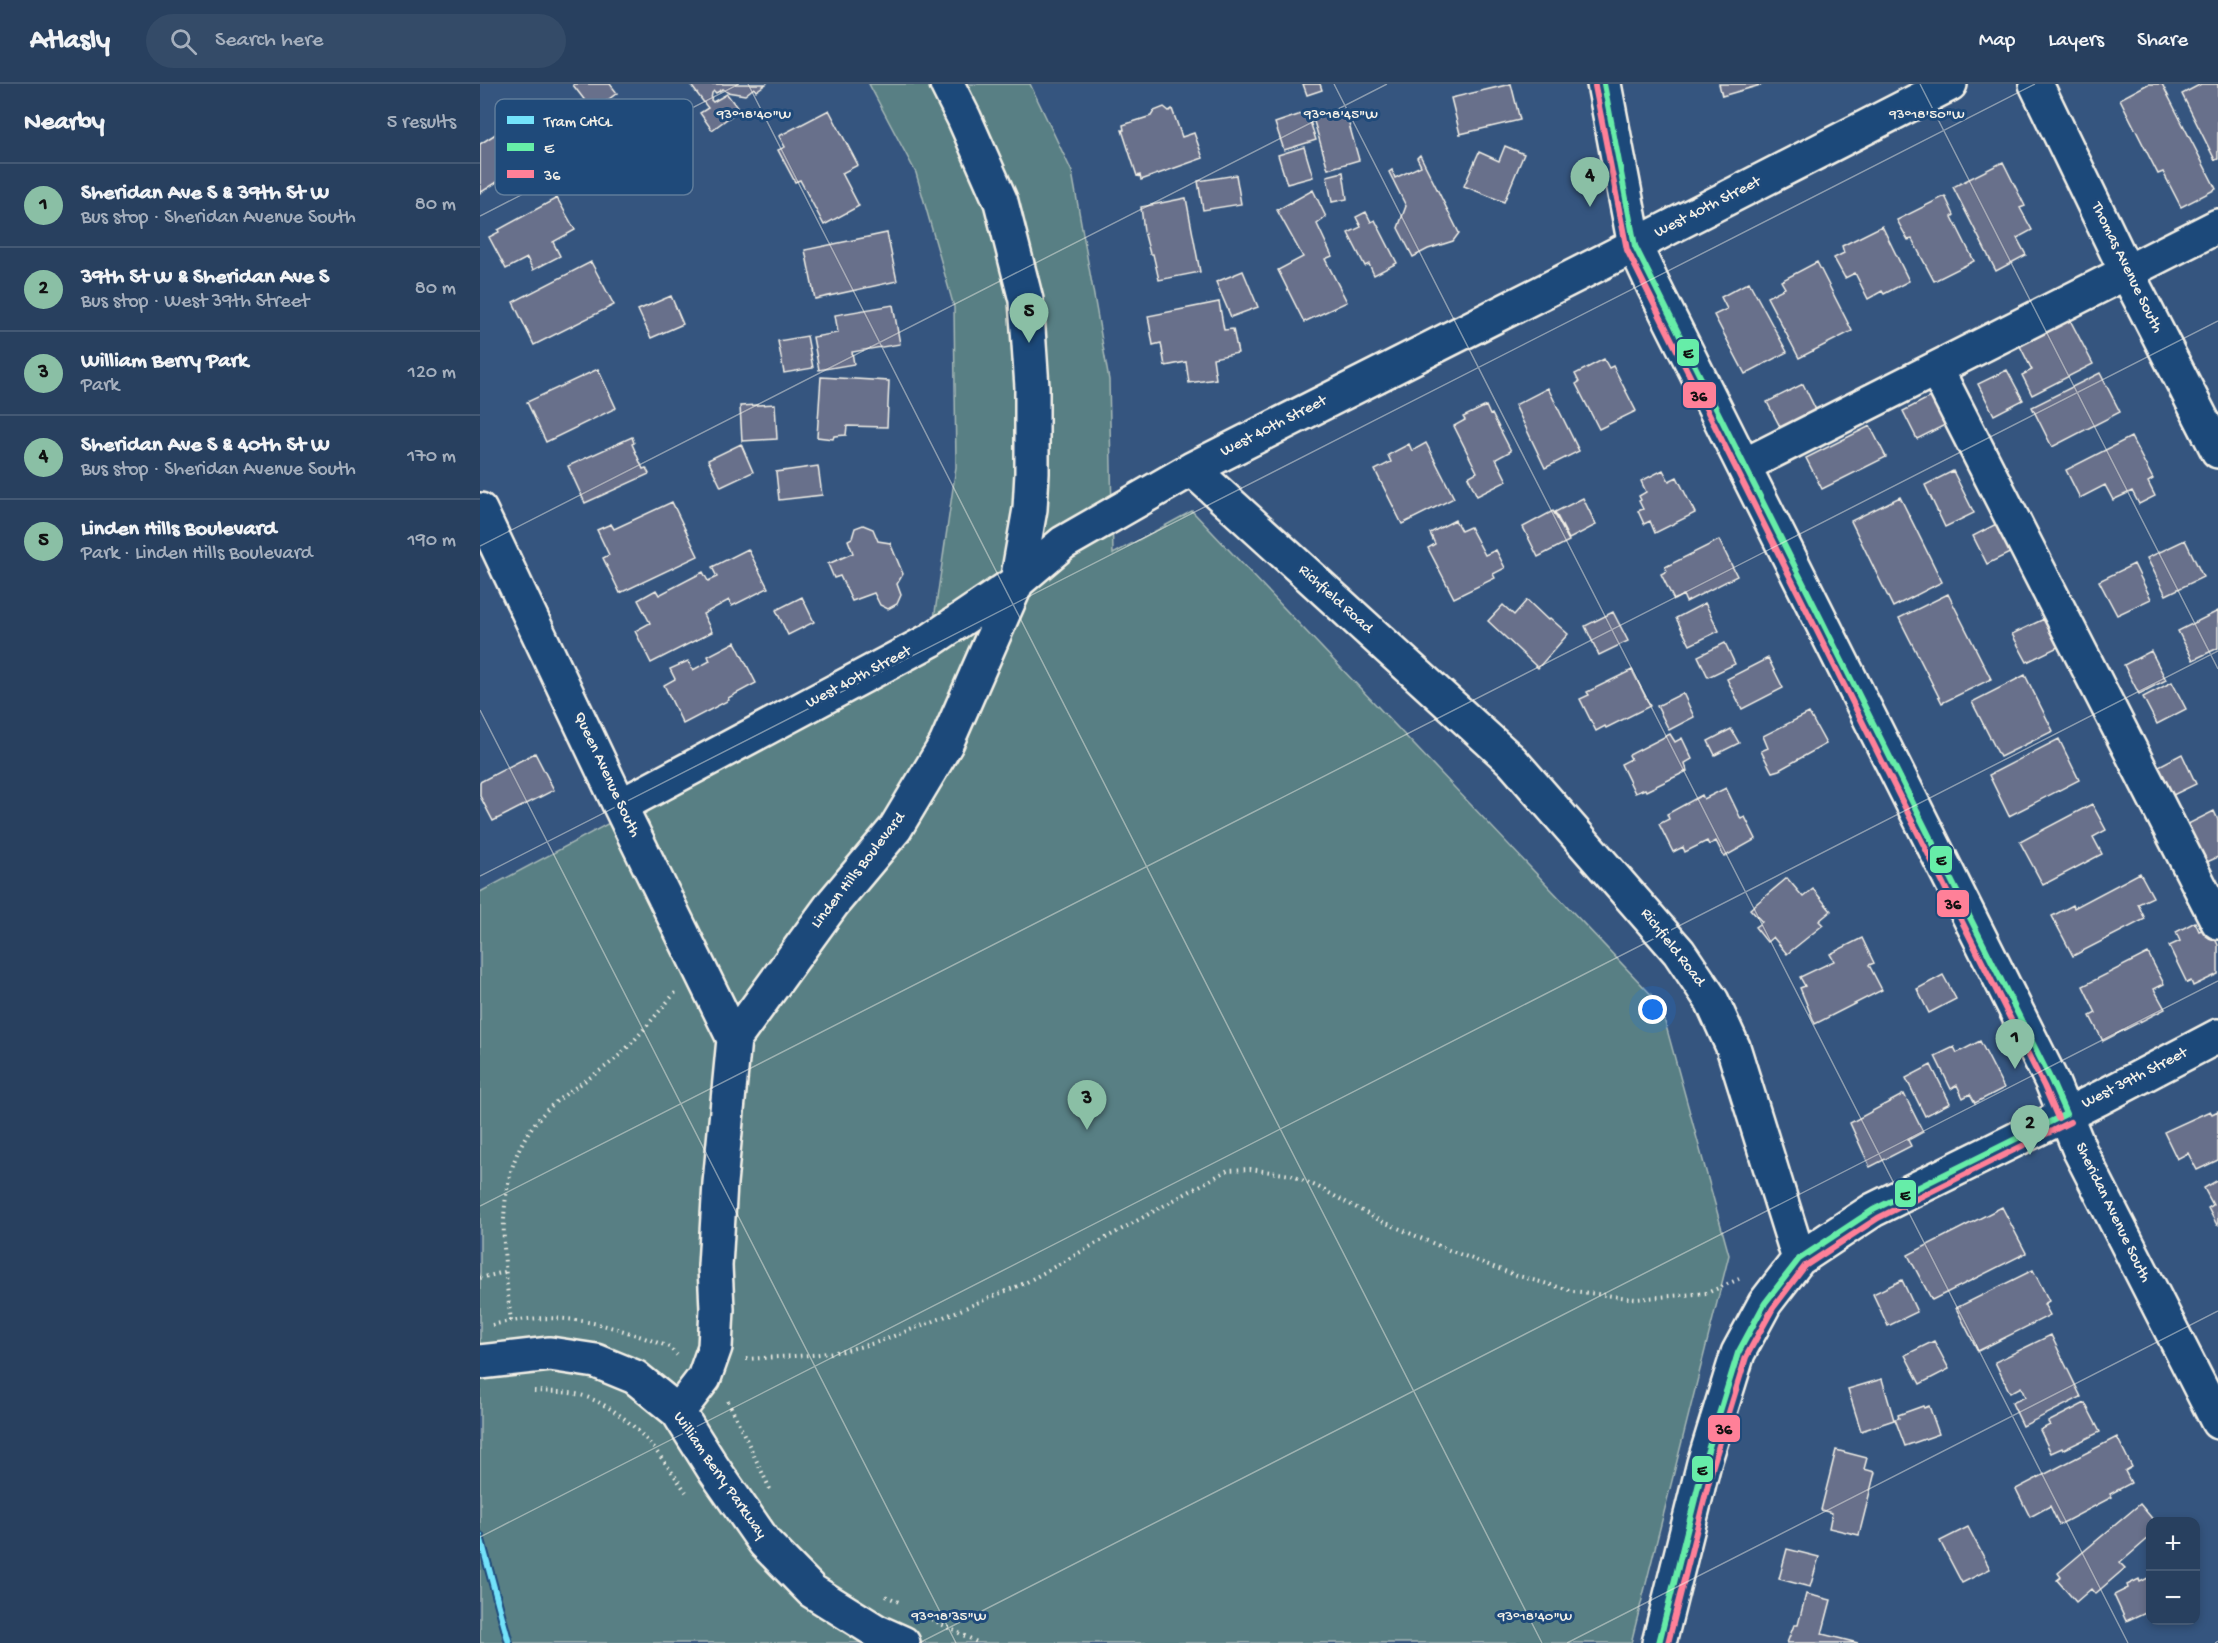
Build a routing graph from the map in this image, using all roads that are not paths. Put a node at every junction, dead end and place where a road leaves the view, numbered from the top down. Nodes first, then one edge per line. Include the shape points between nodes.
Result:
1 (947, 84) edge
2 (1604, 84) edge
3 (1950, 84) edge
4 (2036, 84) edge
5 (2218, 226) edge
6 (1635, 246) junction
7 (2127, 273) junction
8 (1936, 369) junction
9 (2218, 451) edge
10 (1745, 465) junction
11 (1192, 469) junction
12 (480, 510) edge
13 (1017, 582) junction
14 (620, 806) junction
15 (2218, 922) edge
16 (2218, 1036) edge
17 (734, 1040) junction
18 (2066, 1114) junction
19 (1799, 1259) junction
20 (485, 1360) edge
21 (678, 1412) junction
22 (2218, 1422) edge
23 (903, 1643) edge
24 (1659, 1643) edge

1 - 13 street, Linden Hills Boulevard via 1001,202 1026,300 1032,473
2 - 6 street, Sheridan Avenue South
3 - 6 street, West 40th Street
4 - 7 street, Thomas Avenue South
5 - 7 street
6 - 10 street, Sheridan Avenue South
6 - 11 street, West 40th Street
7 - 8 street
7 - 9 street, Thomas Avenue South
8 - 10 street
8 - 15 street
10 - 18 street, Sheridan Avenue South
11 - 13 street, West 40th Street via 1063,543
11 - 19 street, Richfield Road via 1512,761 1679,952 1712,1001 1733,1047
12 - 14 street, Queen Avenue South
13 - 14 street, West 40th Street via 931,640
13 - 17 street, Linden Hills Boulevard via 946,744 895,829 834,903
14 - 17 street, Queen Avenue South
16 - 18 street, West 39th Street
17 - 21 street via 720,1184 715,1347 704,1378
18 - 19 street, West 39th Street via 1873,1210
18 - 22 street, Sheridan Avenue South via 2080,1151
19 - 24 street via 1765,1303 1738,1353 1704,1463
20 - 21 street, William Berry Parkway via 550,1354 596,1361 635,1377
21 - 23 street, William Berry Parkway via 765,1543 812,1591

